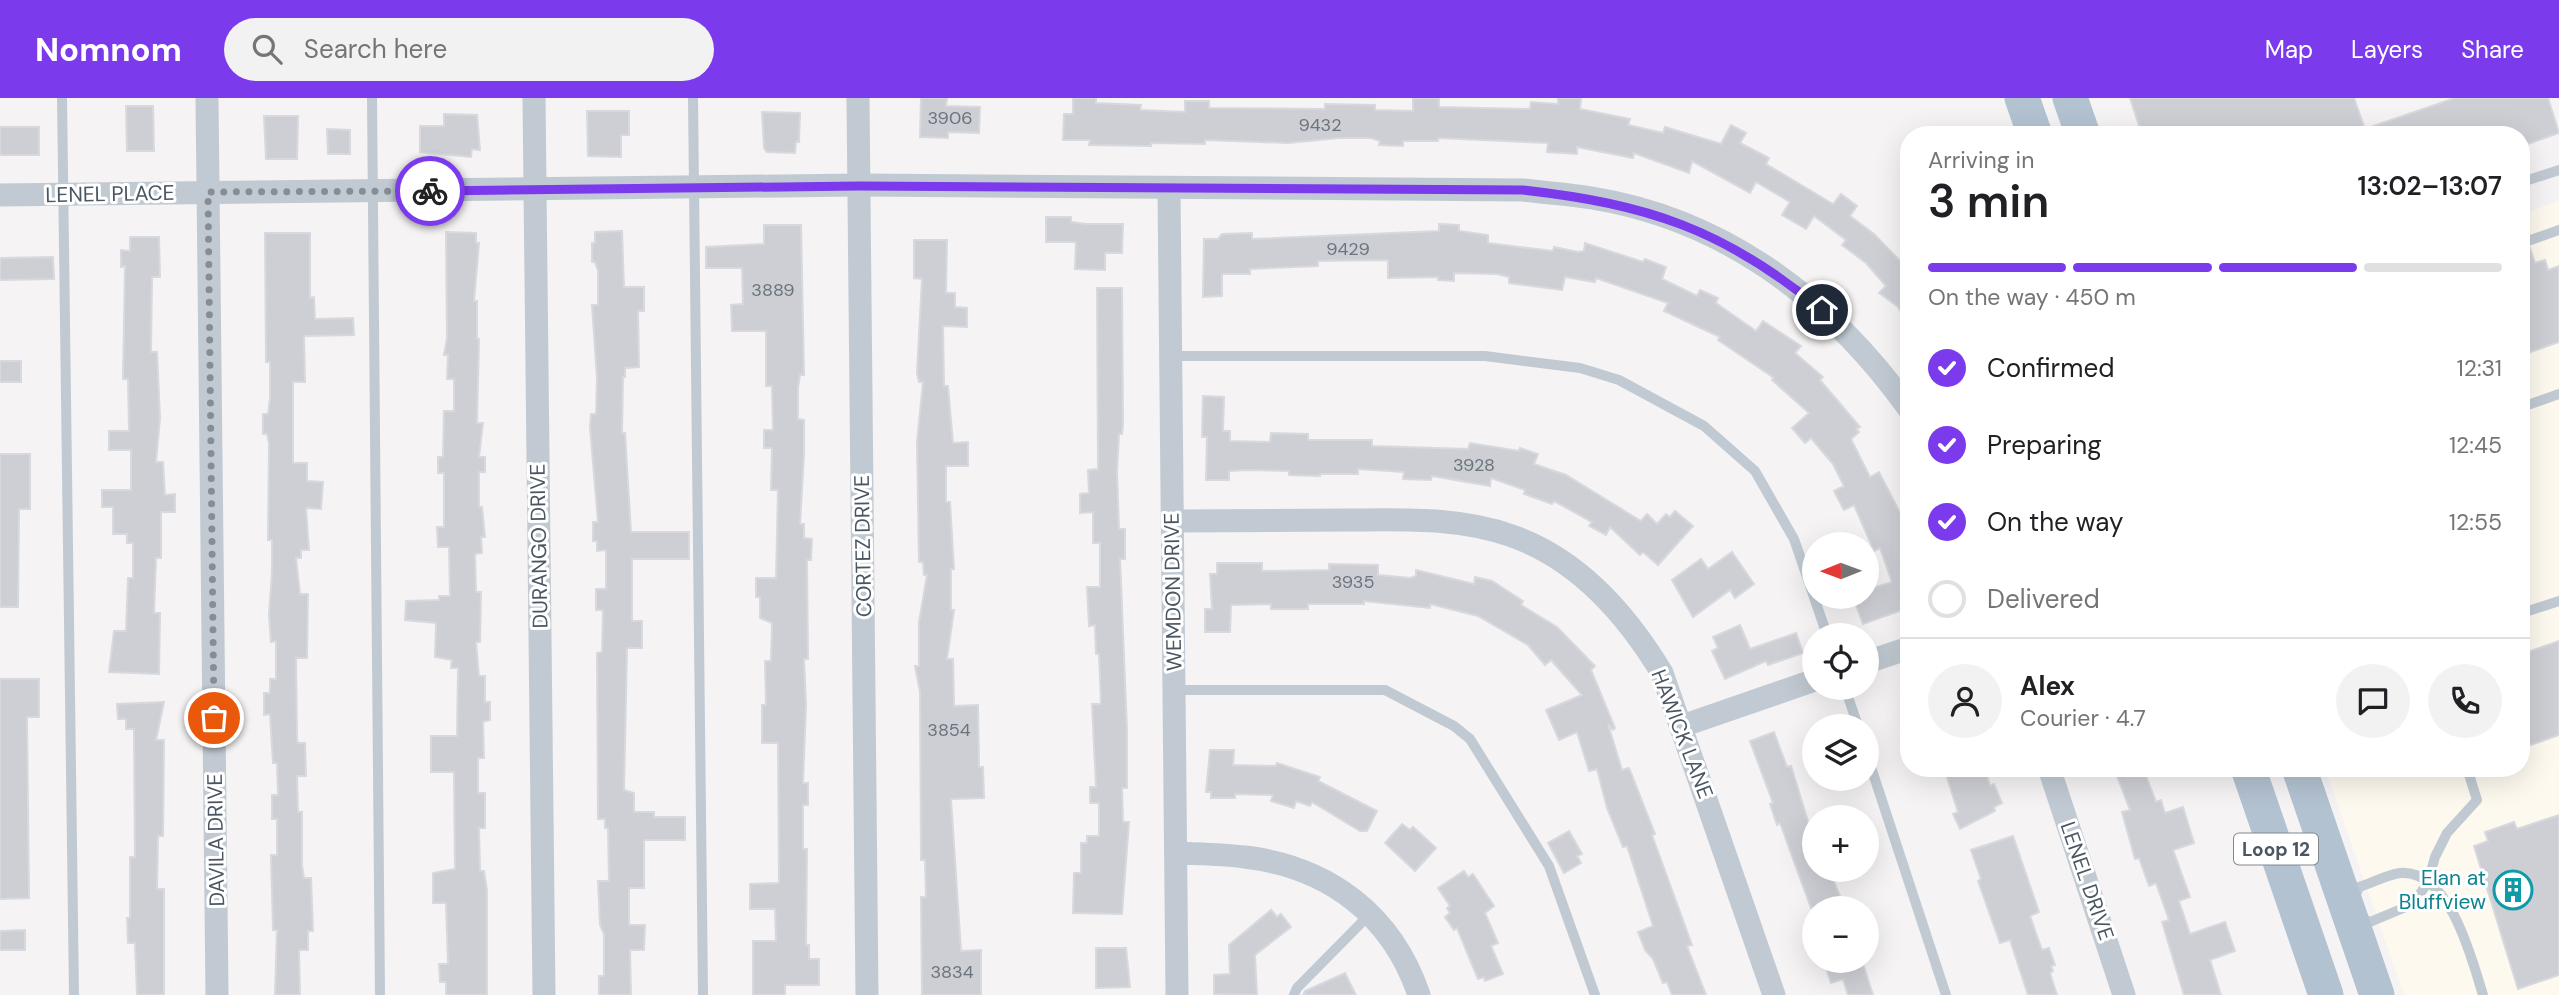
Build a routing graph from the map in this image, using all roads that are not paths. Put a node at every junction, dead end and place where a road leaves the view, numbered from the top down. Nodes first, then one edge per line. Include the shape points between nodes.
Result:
1 (62, 98) edge
2 (207, 98) edge
3 (372, 98) edge
4 (534, 98) edge
5 (693, 98) edge
6 (858, 98) edge
7 (2022, 98) edge
8 (2070, 98) edge
9 (2032, 126) edge
10 (2080, 126) edge
11 (2559, 170) edge
12 (2530, 179) edge
13 (859, 186) junction
14 (693, 189) junction
15 (1169, 189) junction
16 (534, 190) junction
17 (208, 192) junction
18 (373, 192) junction
19 (63, 194) junction
20 (0, 195) edge
21 (2559, 231) edge
22 (2530, 240) edge
23 (1170, 356) junction
24 (2559, 394) edge
25 (1900, 397) edge
26 (2530, 404) edge
27 (1173, 521) junction
28 (2559, 601) edge
29 (2530, 610) edge
30 (1823, 623) edge
31 (1900, 651) edge
32 (1879, 658) edge
33 (1802, 684) edge
34 (1174, 690) junction
35 (1682, 726) junction
36 (2052, 777) edge
37 (2251, 777) edge
38 (2303, 777) edge
39 (2470, 777) edge
40 (1879, 791) edge
41 (1176, 853) junction
42 (2428, 882) junction
43 (1371, 913) junction
44 (2349, 913) junction
45 (2304, 930) junction
46 (74, 995) edge
47 (217, 995) edge
48 (380, 995) edge
49 (544, 995) edge
50 (703, 995) edge
51 (867, 995) edge
52 (1177, 995) edge
53 (1294, 995) edge
54 (1419, 995) edge
55 (1595, 995) edge
56 (1774, 995) edge
57 (1946, 995) edge
58 (2124, 995) edge
59 (2326, 995) edge
60 (2377, 995) edge
61 (2483, 995) edge

1 - 19 lane
2 - 17 street, DAVILA DRIVE
3 - 18 lane
4 - 16 street, DURANGO DRIVE
5 - 14 lane
6 - 13 street, CORTEZ DRIVE
7 - 9 main road
8 - 10 main road
11 - 12 lane
13 - 14 street, LENEL PLACE
13 - 15 street, LENEL PLACE
13 - 51 street, CORTEZ DRIVE
14 - 16 street, LENEL PLACE
14 - 50 lane
15 - 23 street, WEMDON DRIVE
15 - 25 street, LENEL PLACE via 1523,190 1594,198 1654,214 1710,235 1789,283 1839,323
16 - 18 street, LENEL PLACE
16 - 49 street, DURANGO DRIVE
17 - 18 street, LENEL PLACE
17 - 19 street, LENEL PLACE
17 - 47 street, DAVILA DRIVE
18 - 48 lane
19 - 20 street, LENEL PLACE
19 - 46 lane
21 - 22 lane
23 - 27 street, WEMDON DRIVE
23 - 30 lane via 1485,356 1580,368 1619,380 1704,426 1755,471 1794,539
24 - 26 lane
27 - 34 street, WEMDON DRIVE
27 - 35 street, HAWICK LANE via 1441,519 1513,536 1568,566 1617,607 1662,673
28 - 29 lane
31 - 32 street
33 - 35 street
34 - 41 street, WEMDON DRIVE
34 - 55 lane via 1385,690 1454,726 1470,739 1549,866
35 - 56 street, HAWICK LANE
36 - 58 street, LENEL DRIVE
37 - 45 main road, Loop 12
38 - 44 main road, Loop 12
39 - 42 lane via 2477,800 2447,833
40 - 57 lane
41 - 43 street via 1247,857 1300,870 1344,892
41 - 52 street, WEMDON DRIVE
42 - 44 lane via 2413,904 2370,922
42 - 44 lane via 2402,873 2359,887
42 - 61 lane via 2456,914
43 - 53 lane
43 - 54 street via 1393,938
44 - 45 main road
44 - 60 main road, Loop 12
45 - 59 main road, Loop 12

